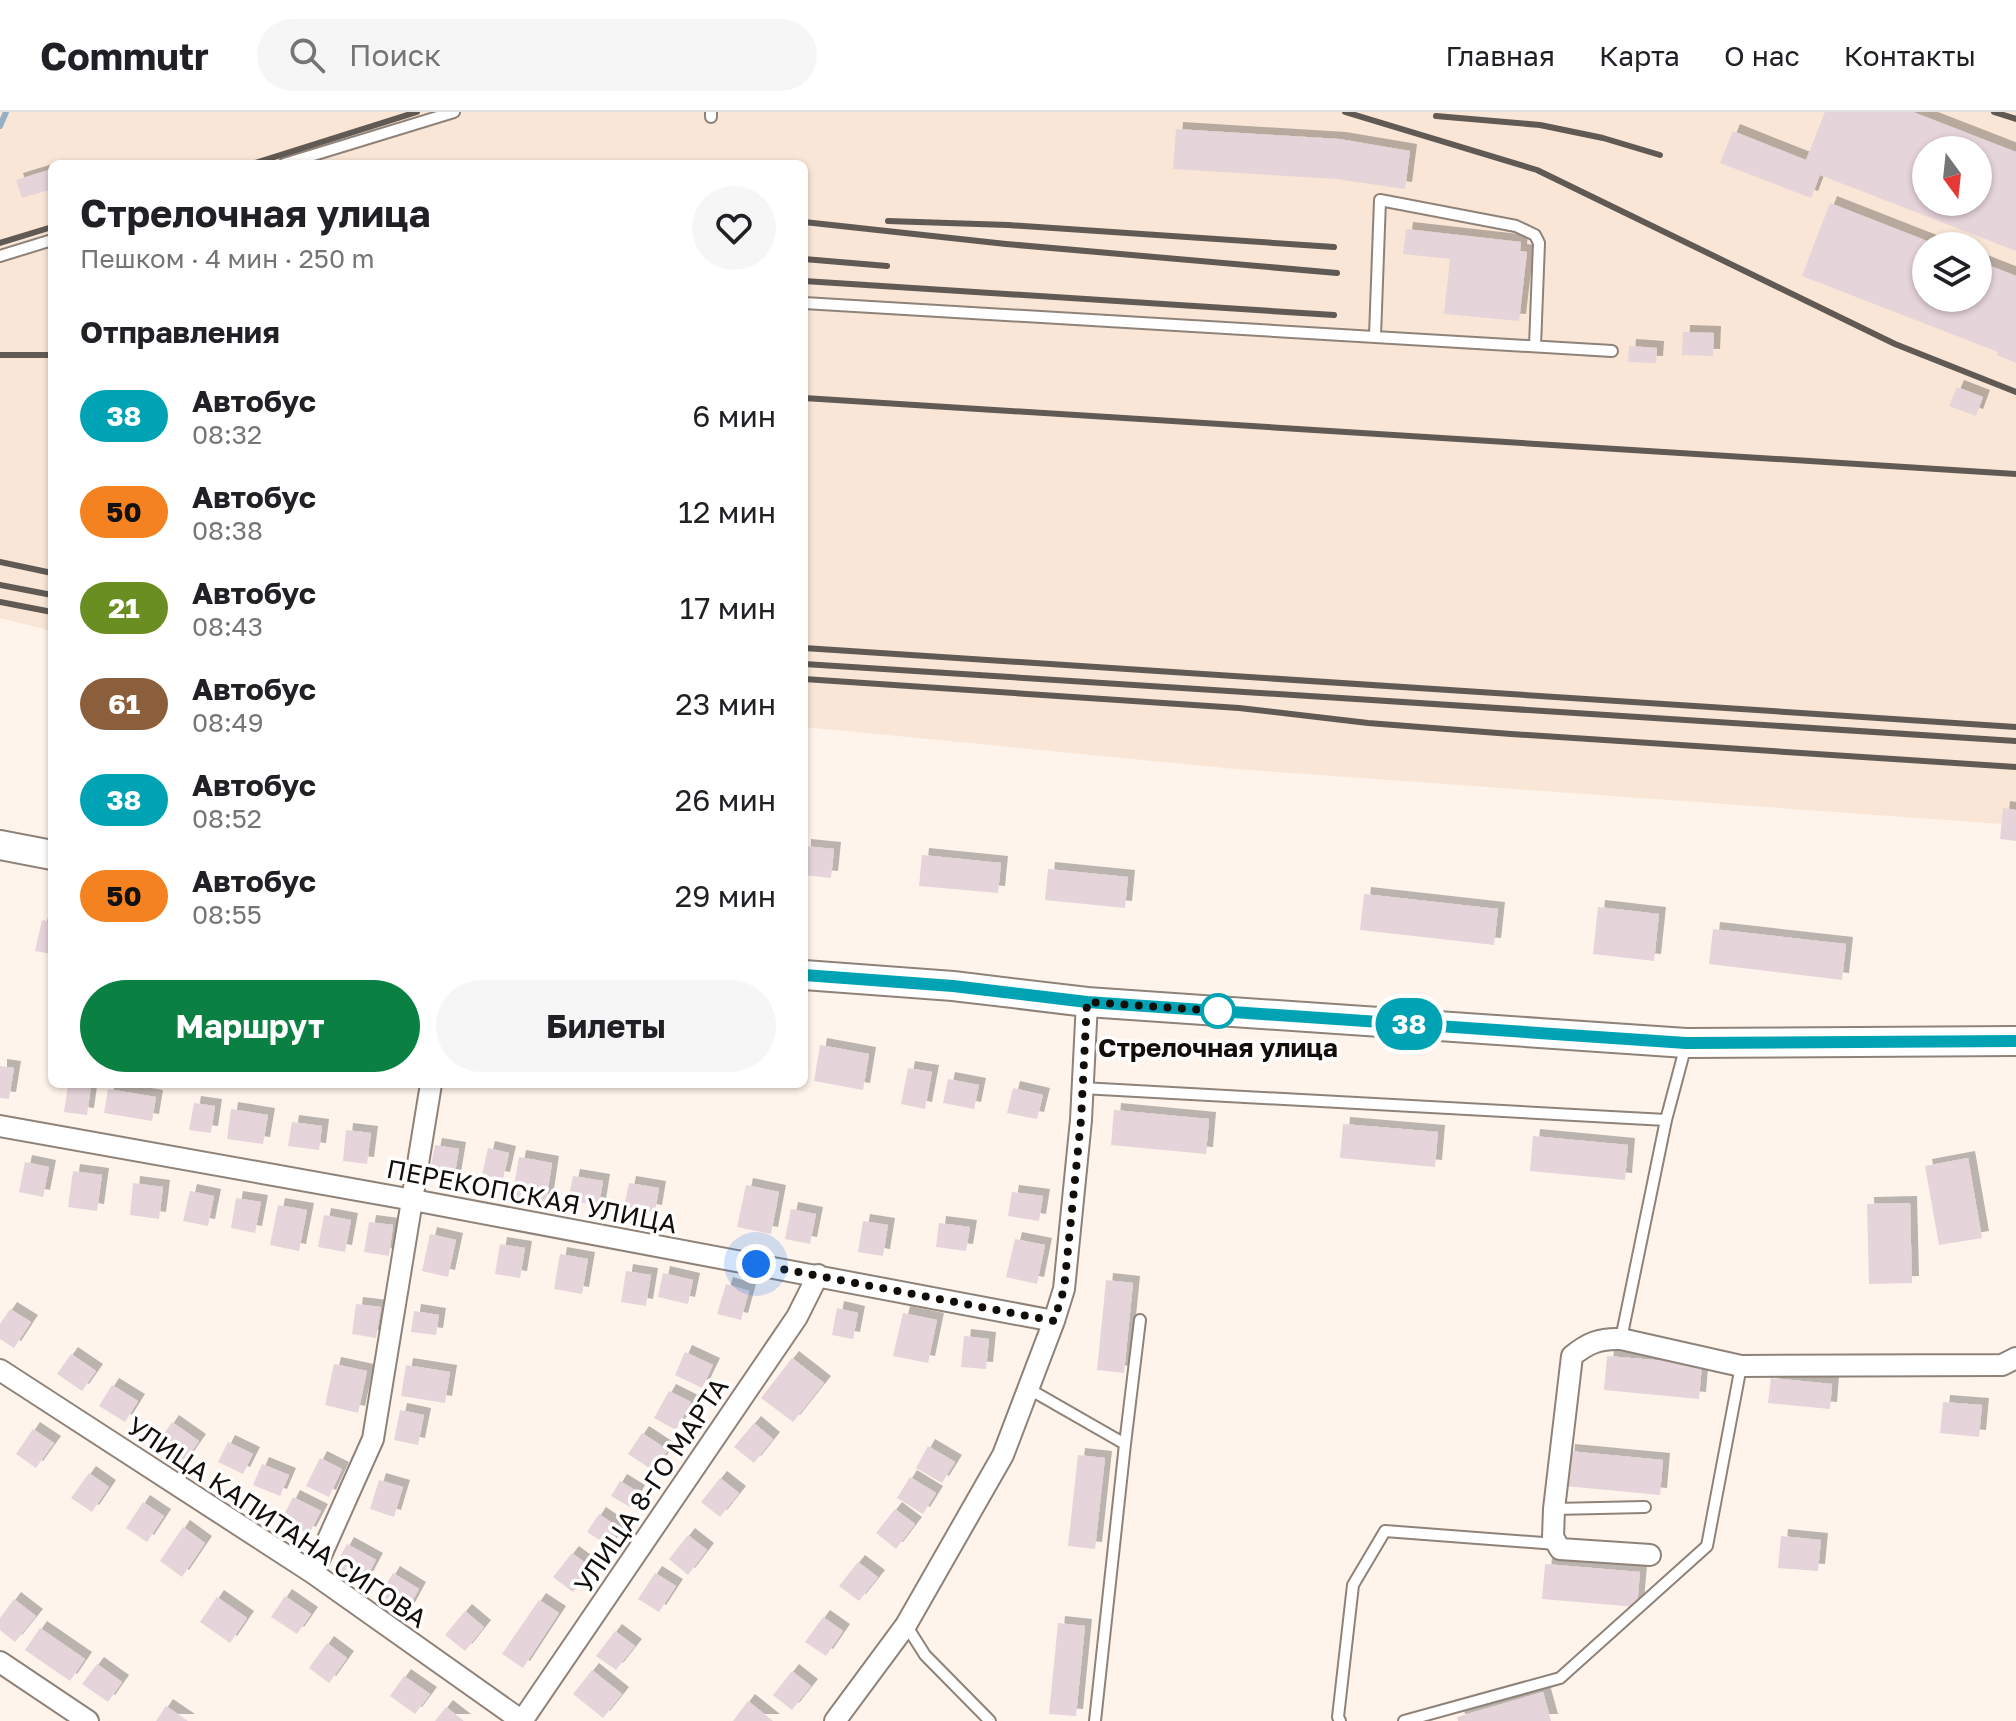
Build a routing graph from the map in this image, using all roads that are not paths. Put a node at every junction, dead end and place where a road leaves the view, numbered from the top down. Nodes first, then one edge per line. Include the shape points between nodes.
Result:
1 (454, 112) edge
2 (297, 160) edge
3 (48, 241) edge
4 (0, 256) edge
5 (808, 303) edge
6 (1375, 336) junction
7 (1535, 346) junction
8 (1612, 351) dead end
9 (0, 845) edge
10 (48, 854) edge
11 (808, 975) edge
12 (1087, 1002) junction
13 (2016, 1041) edge
14 (1686, 1043) junction
15 (430, 1088) edge
16 (1082, 1088) junction
17 (1666, 1120) junction
18 (0, 1126) edge
19 (413, 1200) junction
20 (818, 1275) junction
21 (1140, 1320) dead end
22 (1054, 1321) junction
23 (1621, 1339) junction
24 (2016, 1358) edge
25 (1741, 1366) junction
26 (0, 1370) edge
27 (1029, 1389) junction
28 (1125, 1444) junction
29 (1645, 1507) dead end
30 (1554, 1509) junction
31 (1556, 1544) junction
32 (1650, 1555) dead end
33 (313, 1573) junction
34 (906, 1625) junction
35 (0, 1662) edge
36 (88, 1721) edge
37 (522, 1721) edge
38 (835, 1721) edge
39 (990, 1721) edge
40 (1095, 1721) edge
41 (1340, 1721) edge
42 (1404, 1721) edge

1 - 2 lane
3 - 4 lane
5 - 6 lane
6 - 7 lane
6 - 7 lane via 1380,200 1516,226 1535,235
7 - 8 lane
9 - 10 main road
11 - 12 main road
12 - 14 main road
12 - 16 street
13 - 14 main road
14 - 17 lane
15 - 19 street
16 - 17 lane
16 - 22 street via 1064,1289
17 - 23 lane
18 - 19 street, ПЕРЕКОПСКАЯ УЛИЦА
19 - 20 street, ПЕРЕКОПСКАЯ УЛИЦА
19 - 33 street via 373,1439
20 - 22 street, ПЕРЕКОПСКАЯ УЛИЦА
20 - 37 street, УЛИЦА 8-ГО МАРТА via 797,1317
21 - 28 lane
22 - 27 street
23 - 25 street
23 - 30 street via 1603,1338 1572,1356
24 - 25 street via 2002,1365
25 - 42 lane via 1707,1546 1560,1678
26 - 33 street, УЛИЦА КАПИТАНА СИГОВА
27 - 28 lane
27 - 34 street via 1003,1455
28 - 40 lane
29 - 30 lane
30 - 31 street
31 - 32 street via 1560,1549
31 - 41 lane via 1385,1531 1353,1585
33 - 37 street, УЛИЦА КАПИТАНА СИГОВА
34 - 38 street
34 - 39 lane via 925,1655
35 - 36 street

